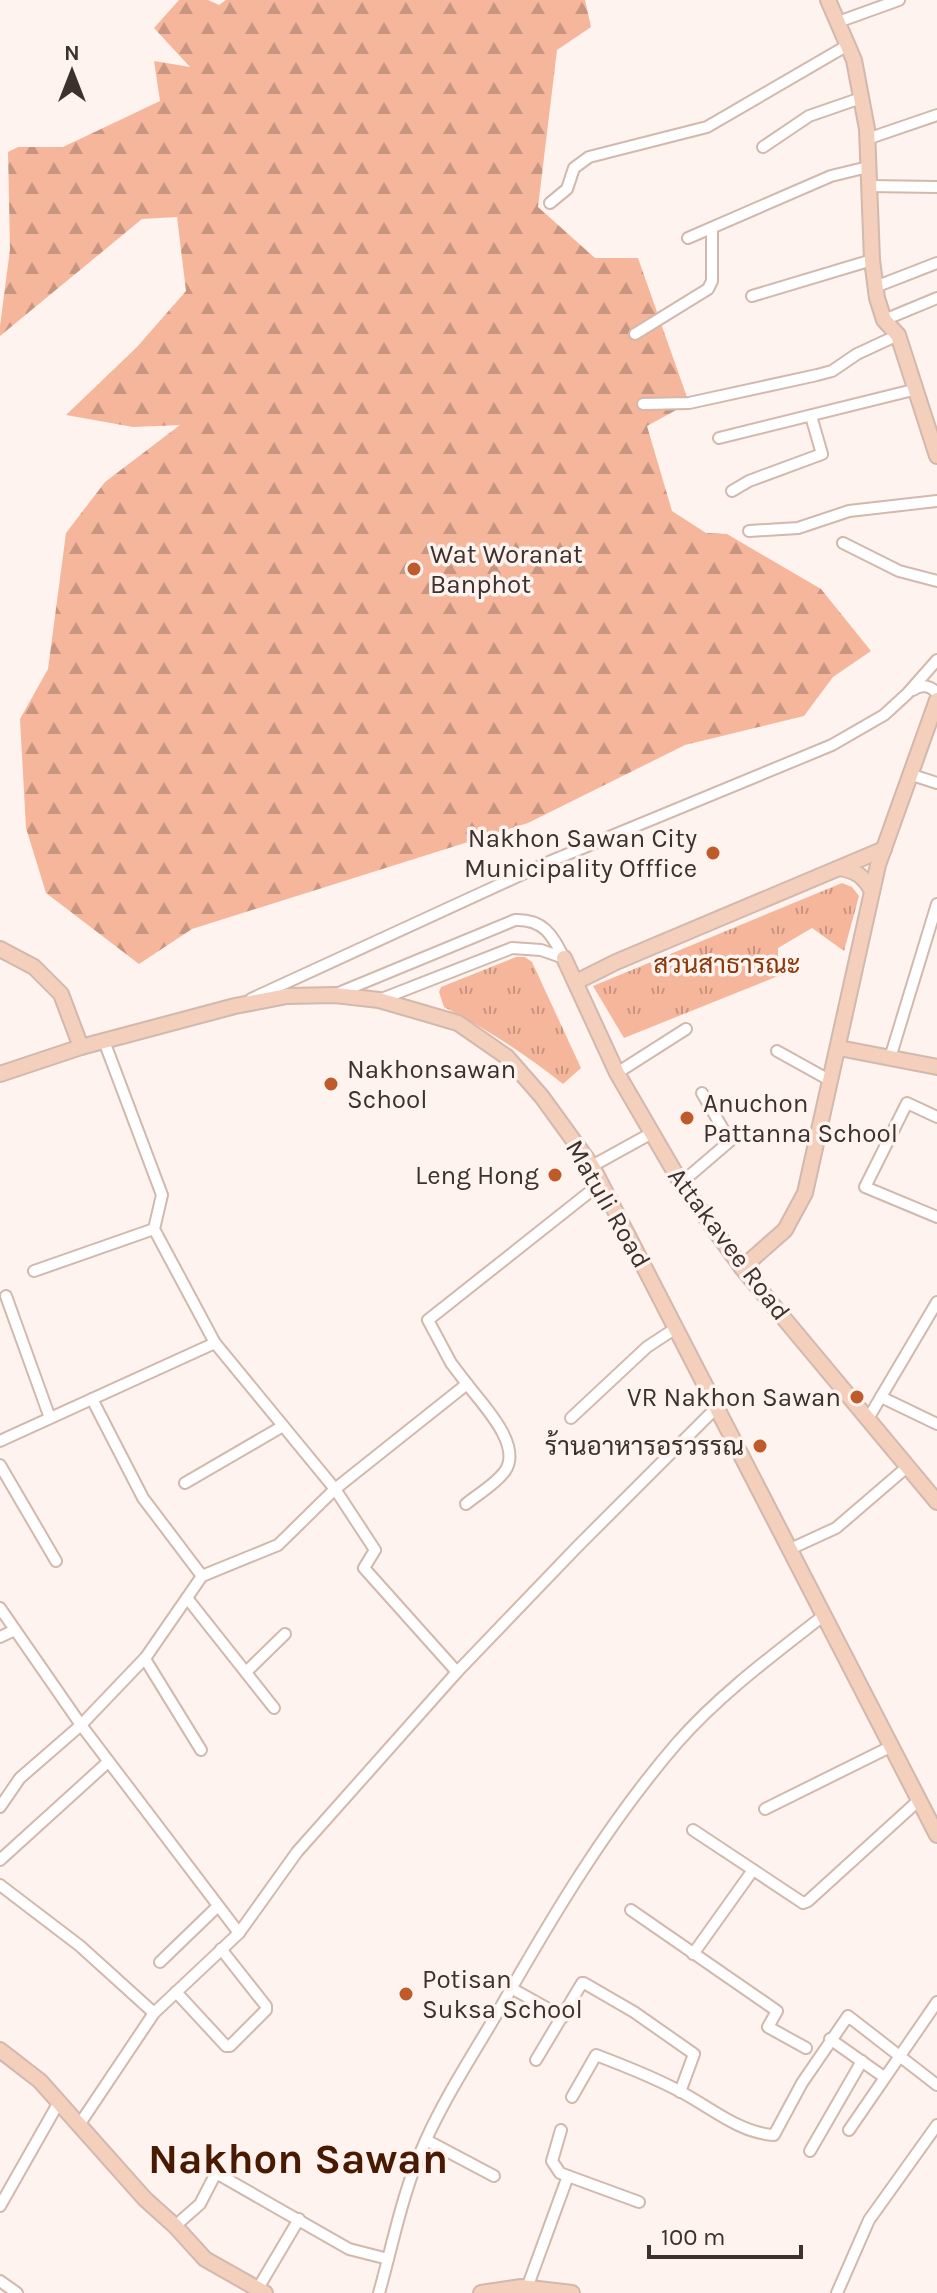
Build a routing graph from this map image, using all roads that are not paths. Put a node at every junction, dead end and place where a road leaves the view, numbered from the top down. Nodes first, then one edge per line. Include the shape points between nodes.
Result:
1 (828, 0) edge
2 (899, 0) edge
3 (838, 22) junction
4 (848, 45) junction
5 (861, 98) junction
6 (937, 115) edge
7 (867, 139) junction
8 (763, 147) dead end
9 (868, 167) junction
10 (868, 186) junction
11 (937, 187) edge
12 (550, 203) dead end
13 (712, 228) junction
14 (688, 238) dead end
15 (872, 260) junction
16 (937, 263) edge
17 (875, 287) junction
18 (752, 296) dead end
19 (937, 298) edge
20 (884, 320) junction
21 (635, 334) dead end
22 (898, 335) junction
23 (917, 389) junction
24 (643, 404) dead end
25 (811, 416) junction
26 (932, 418) edge
27 (719, 438) dead end
28 (937, 456) edge
29 (732, 491) dead end
30 (937, 501) edge
31 (749, 531) dead end
32 (843, 543) dead end
33 (937, 581) edge
34 (937, 660) edge
35 (907, 694) junction
36 (937, 700) edge
37 (909, 774) junction
38 (937, 783) edge
39 (884, 849) junction
40 (839, 868) junction
41 (872, 891) junction
42 (937, 904) edge
43 (0, 949) edge
44 (564, 958) junction
45 (576, 982) junction
46 (335, 995) junction
47 (379, 1000) junction
48 (235, 1006) junction
49 (686, 1029) dead end
50 (104, 1041) junction
51 (81, 1047) junction
52 (839, 1048) junction
53 (777, 1051) dead end
54 (890, 1058) junction
55 (937, 1067) edge
56 (617, 1073) junction
57 (0, 1074) edge
58 (831, 1081) junction
59 (702, 1093) dead end
60 (937, 1117) edge
61 (650, 1134) junction
62 (592, 1166) junction
63 (601, 1183) junction
64 (681, 1183) junction
65 (937, 1217) edge
66 (154, 1229) junction
67 (742, 1268) junction
68 (34, 1271) dead end
69 (6, 1296) dead end
70 (937, 1302) edge
71 (676, 1328) junction
72 (215, 1343) junction
73 (467, 1384) junction
74 (881, 1397) junction
75 (92, 1399) junction
76 (717, 1407) junction
77 (869, 1417) junction
78 (50, 1418) junction
79 (571, 1418) dead end
80 (937, 1424) edge
81 (283, 1426) junction
82 (0, 1441) edge
83 (0, 1465) edge
84 (907, 1467) junction
85 (185, 1483) dead end
86 (335, 1489) junction
87 (937, 1502) edge
88 (466, 1504) dead end
89 (788, 1550) junction
90 (56, 1561) dead end
91 (202, 1576) junction
92 (187, 1598) junction
93 (0, 1608) edge
94 (823, 1616) junction
95 (15, 1630) junction
96 (285, 1634) dead end
97 (0, 1637) edge
98 (145, 1659) junction
99 (246, 1672) junction
100 (457, 1672) junction
101 (274, 1708) dead end
102 (81, 1725) junction
103 (890, 1747) junction
104 (201, 1750) dead end
105 (108, 1762) junction
106 (918, 1801) junction
107 (0, 1807) edge
108 (765, 1809) dead end
109 (693, 1830) dead end
110 (937, 1835) edge
111 (0, 1860) edge
112 (753, 1870) junction
113 (0, 1885) edge
114 (218, 1906) junction
115 (631, 1910) dead end
116 (239, 1933) junction
117 (221, 1949) junction
118 (693, 1954) junction
119 (160, 1962) dead end
120 (511, 1988) junction
121 (176, 1992) junction
122 (937, 2002) edge
123 (154, 2013) junction
124 (563, 2017) junction
125 (830, 2039) junction
126 (806, 2048) dead end
127 (0, 2050) edge
128 (898, 2055) junction
129 (536, 2060) dead end
130 (862, 2061) junction
131 (884, 2077) junction
132 (937, 2085) edge
133 (680, 2092) junction
134 (572, 2097) dead end
135 (59, 2102) junction
136 (79, 2125) junction
137 (937, 2125) edge
138 (561, 2130) dead end
139 (849, 2130) dead end
140 (426, 2140) junction
141 (810, 2151) dead end
142 (494, 2176) dead end
143 (568, 2176) junction
144 (639, 2202) dead end
145 (0, 2206) edge
146 (299, 2219) junction
147 (175, 2226) junction
148 (388, 2259) junction
149 (0, 2281) edge
150 (251, 2288) edge
151 (527, 2288) junction
152 (17, 2293) edge
153 (379, 2293) edge
154 (487, 2293) edge
155 (572, 2293) edge
156 (837, 2293) edge

1 - 3 street
2 - 3 street
3 - 4 street
4 - 5 street
4 - 12 street via 707,127 589,157 574,168 567,189
5 - 7 street
5 - 8 street via 809,116
6 - 7 street
7 - 9 street
9 - 10 street
9 - 13 street via 831,176
10 - 11 street
10 - 15 street
13 - 14 street
13 - 21 street via 708,289
15 - 17 street
15 - 18 street
16 - 17 street
17 - 20 street
19 - 20 street
20 - 22 street
22 - 23 street
22 - 24 street via 832,371 689,403
23 - 25 street
23 - 26 street
25 - 27 street
25 - 29 street via 822,454
26 - 28 street
30 - 31 street via 849,511 798,528
32 - 33 street via 899,571
34 - 35 street
35 - 36 street via 924,686 934,690
35 - 48 street via 884,715 832,745 551,861
36 - 37 street
37 - 38 street
37 - 39 street
39 - 40 street
39 - 41 street
40 - 41 street via 865,878
40 - 45 street
41 - 52 street
42 - 54 street
43 - 51 street via 34,967 61,994
44 - 45 street, Attakavee Road
44 - 46 street via 543,925 515,920
44 - 47 street via 512,948
45 - 56 street, Attakavee Road
46 - 47 street, Matuli Road
46 - 48 street, Matuli Road via 287,996
47 - 62 street, Matuli Road via 458,1023 507,1057
48 - 50 street, Matuli Road
49 - 56 street
50 - 51 street, Matuli Road
50 - 66 street via 162,1195
51 - 57 street, Matuli Road
52 - 54 street
52 - 58 street
53 - 58 street
54 - 55 street
56 - 61 street, Attakavee Road
58 - 67 street via 805,1193 785,1230
59 - 64 street via 730,1141
60 - 65 street via 907,1103 865,1187
61 - 62 street
61 - 64 street, Attakavee Road
62 - 63 street, Matuli Road
63 - 71 street, Matuli Road
63 - 73 street via 428,1320
64 - 67 street, Attakavee Road
66 - 68 street
66 - 72 street
67 - 77 street, Attakavee Road
69 - 78 street
70 - 74 street
71 - 76 street, Matuli Road
71 - 79 street via 647,1347
72 - 75 street
72 - 81 street
73 - 86 street
73 - 88 street via 505,1435 509,1455 506,1471
74 - 77 street
74 - 80 street
75 - 78 street
75 - 91 street via 143,1498
76 - 89 street, Matuli Road
76 - 100 street
77 - 84 street, Attakavee Road
78 - 82 street
81 - 85 street
81 - 86 street
83 - 90 street
84 - 87 street, Attakavee Road
84 - 89 street via 836,1528
86 - 91 street via 278,1545
86 - 100 street via 375,1550 364,1568
89 - 94 street, Matuli Road
91 - 92 street
92 - 98 street
92 - 99 street
93 - 95 street
94 - 103 street, Matuli Road
94 - 120 street via 678,1743 611,1829
95 - 97 street
95 - 102 street
96 - 99 street
98 - 102 street
98 - 104 street
99 - 101 street
100 - 116 street via 297,1852
102 - 105 street
102 - 107 street via 20,1778
103 - 106 street, Matuli Road
103 - 108 street
105 - 111 street
105 - 114 street
106 - 110 street, Matuli Road
106 - 112 street via 808,1901 800,1902
109 - 112 street
112 - 118 street
113 - 123 street via 80,1946
114 - 116 street
114 - 119 street
115 - 118 street
116 - 117 street
117 - 121 street
117 - 121 street via 266,2006 230,2046
118 - 126 street via 777,2011 768,2027
120 - 124 street
120 - 140 street
121 - 123 street
122 - 128 street
123 - 136 street
124 - 129 street
124 - 133 street via 582,1983 634,2012 694,2054
125 - 128 street via 850,2017
125 - 130 street
125 - 133 street via 774,2135 737,2124
127 - 135 street
128 - 131 street
128 - 132 street
130 - 131 street
130 - 141 street
131 - 139 street
133 - 134 street via 596,2055
135 - 136 street
135 - 145 street
136 - 147 street
137 - 156 street via 869,2220
138 - 143 street via 552,2161
140 - 142 street
140 - 148 street
143 - 144 street
143 - 151 street
146 - 147 street via 216,2173 200,2204
146 - 148 street via 349,2249
146 - 150 street
147 - 150 street via 205,2259
148 - 153 street
149 - 152 street
151 - 154 street
151 - 155 street

